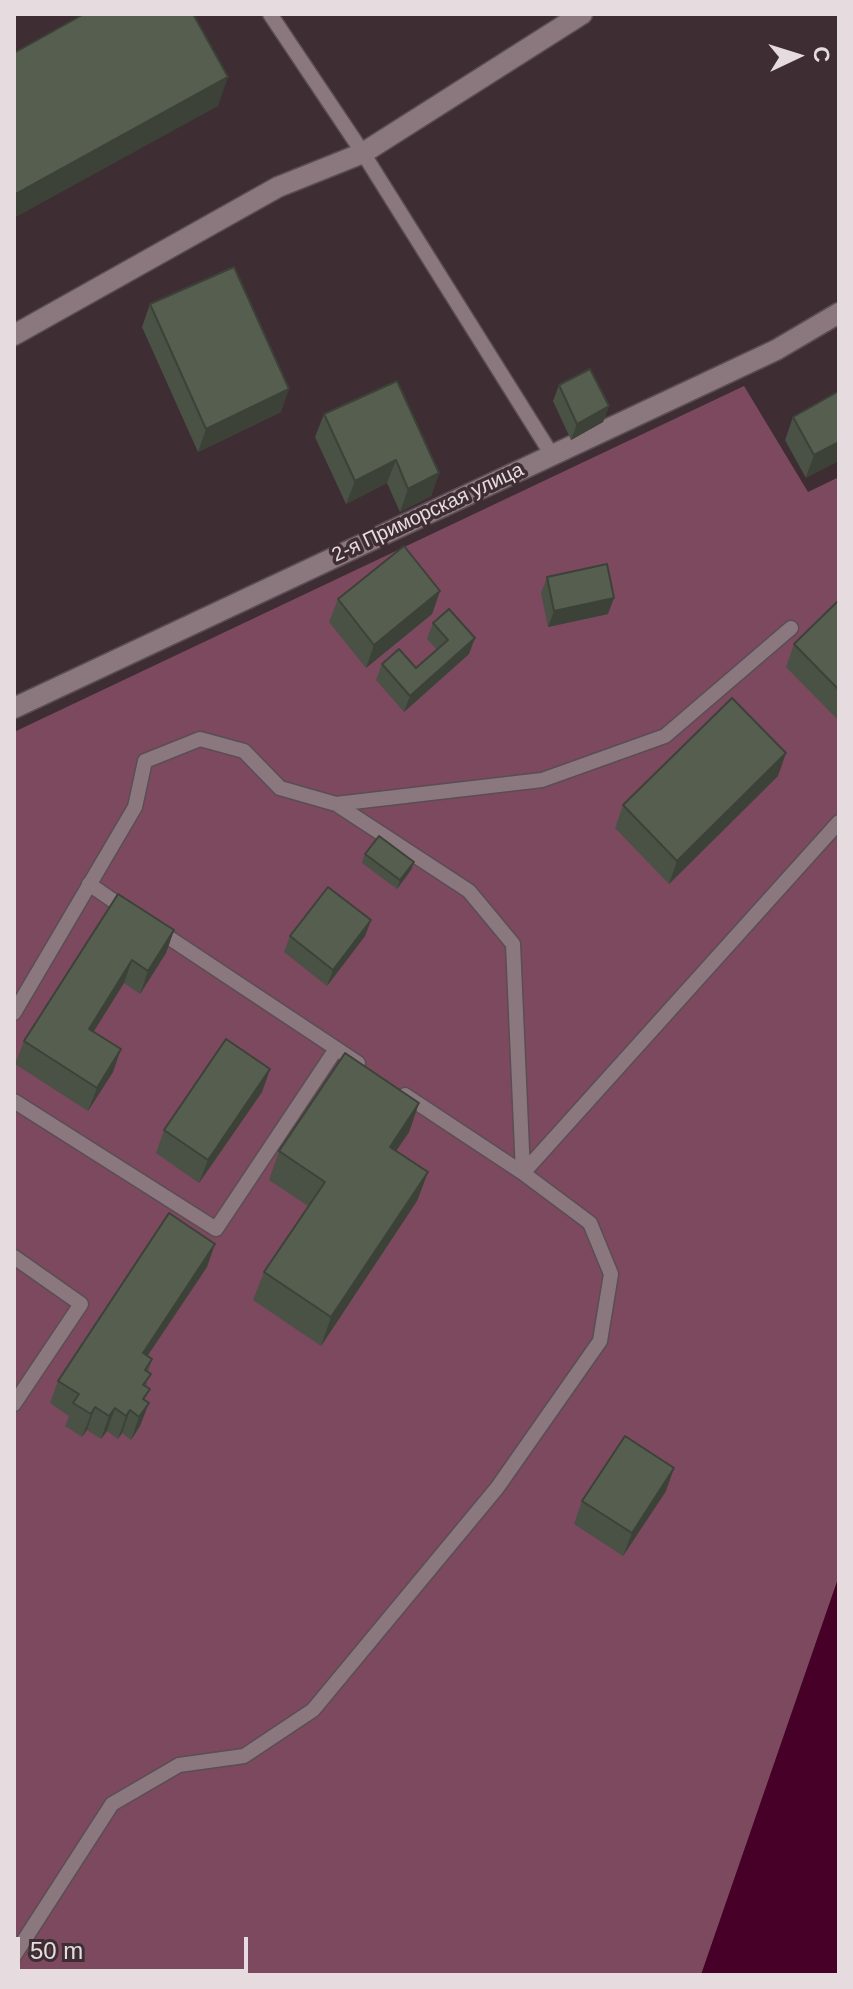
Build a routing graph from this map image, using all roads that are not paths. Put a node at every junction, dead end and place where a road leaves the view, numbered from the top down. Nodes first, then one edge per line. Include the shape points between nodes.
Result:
1 (270, 14) edge
2 (582, 14) edge
3 (363, 153) junction
4 (839, 313) edge
5 (14, 335) edge
6 (552, 455) junction
7 (791, 628) dead end
8 (14, 708) edge
9 (336, 804) junction
10 (839, 822) edge
11 (89, 884) junction
12 (14, 1013) edge
13 (336, 1049) junction
14 (373, 1074) edge
15 (398, 1090) edge
16 (14, 1101) edge
17 (523, 1173) junction
18 (14, 1257) edge
19 (14, 1404) edge
20 (14, 1956) edge

1 - 3 lane
2 - 3 street
3 - 5 street via 278,187
3 - 6 lane
4 - 6 street, 2-я Приморская улица via 776,350
6 - 8 street, 2-я Приморская улица
7 - 9 lane via 665,736 542,780
9 - 11 lane via 280,788 244,751 200,739 145,761 135,807
9 - 17 lane via 469,891 513,944
10 - 17 lane
11 - 12 lane
11 - 13 lane
13 - 14 lane
13 - 16 lane via 216,1229
15 - 17 lane
17 - 20 lane via 590,1223 611,1274 600,1341 497,1488 313,1710 244,1756 179,1765 112,1804
18 - 19 lane via 81,1304

